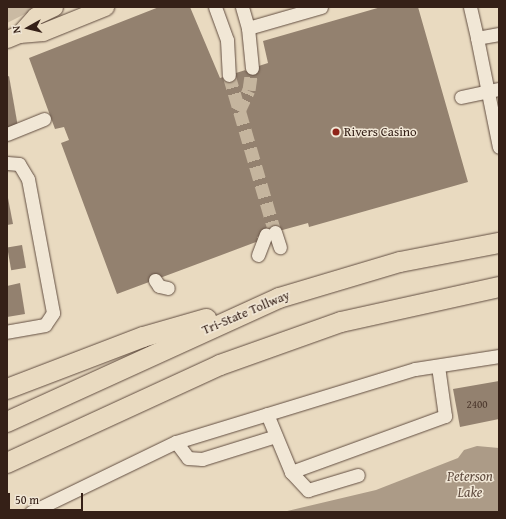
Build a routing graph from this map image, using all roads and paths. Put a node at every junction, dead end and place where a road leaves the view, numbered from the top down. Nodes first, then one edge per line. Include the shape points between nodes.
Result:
1 (54, 7) edge
2 (105, 7) edge
3 (216, 7) edge
4 (242, 7) edge
5 (321, 7) edge
6 (470, 7) edge
7 (277, 13) edge
8 (248, 28) junction
9 (499, 34) edge
10 (13, 37) edge
11 (477, 38) junction
12 (252, 68) tunnel mouth
13 (229, 75) tunnel mouth
14 (493, 90) edge
15 (461, 97) dead end
16 (44, 119) dead end
17 (7, 134) edge
18 (499, 147) edge
19 (7, 163) edge
20 (499, 243) edge
21 (280, 248) dead end
22 (258, 255) dead end
23 (155, 280) dead end
24 (499, 287) edge
25 (168, 288) dead end
26 (279, 298) junction
27 (7, 332) edge
28 (499, 356) edge
29 (438, 366) junction
30 (7, 388) edge
31 (267, 414) junction
32 (7, 422) edge
33 (276, 436) junction
34 (176, 442) junction
35 (7, 463) edge
36 (291, 472) junction
37 (358, 475) dead end
38 (31, 512) edge

1 - 10 main road via 35,16
2 - 10 main road via 43,32
3 - 13 lane via 228,40
4 - 8 lane
5 - 7 lane
6 - 11 lane
7 - 8 lane
8 - 12 lane
9 - 11 lane
11 - 14 lane
14 - 15 lane
14 - 18 lane
16 - 17 lane
19 - 27 lane via 19,164 28,179 53,313 45,325
20 - 26 highway, Tri-State Tollway via 400,262
21 - 22 lane via 270,233
23 - 25 lane via 159,286
24 - 35 highway via 341,322 220,365
26 - 30 highway via 143,337
26 - 32 highway, Tri-State Tollway
28 - 29 lane
29 - 31 lane
29 - 36 lane via 445,416
31 - 33 lane
31 - 34 lane
33 - 34 lane via 202,459 188,458
33 - 36 lane
34 - 38 lane
36 - 37 lane via 308,490

